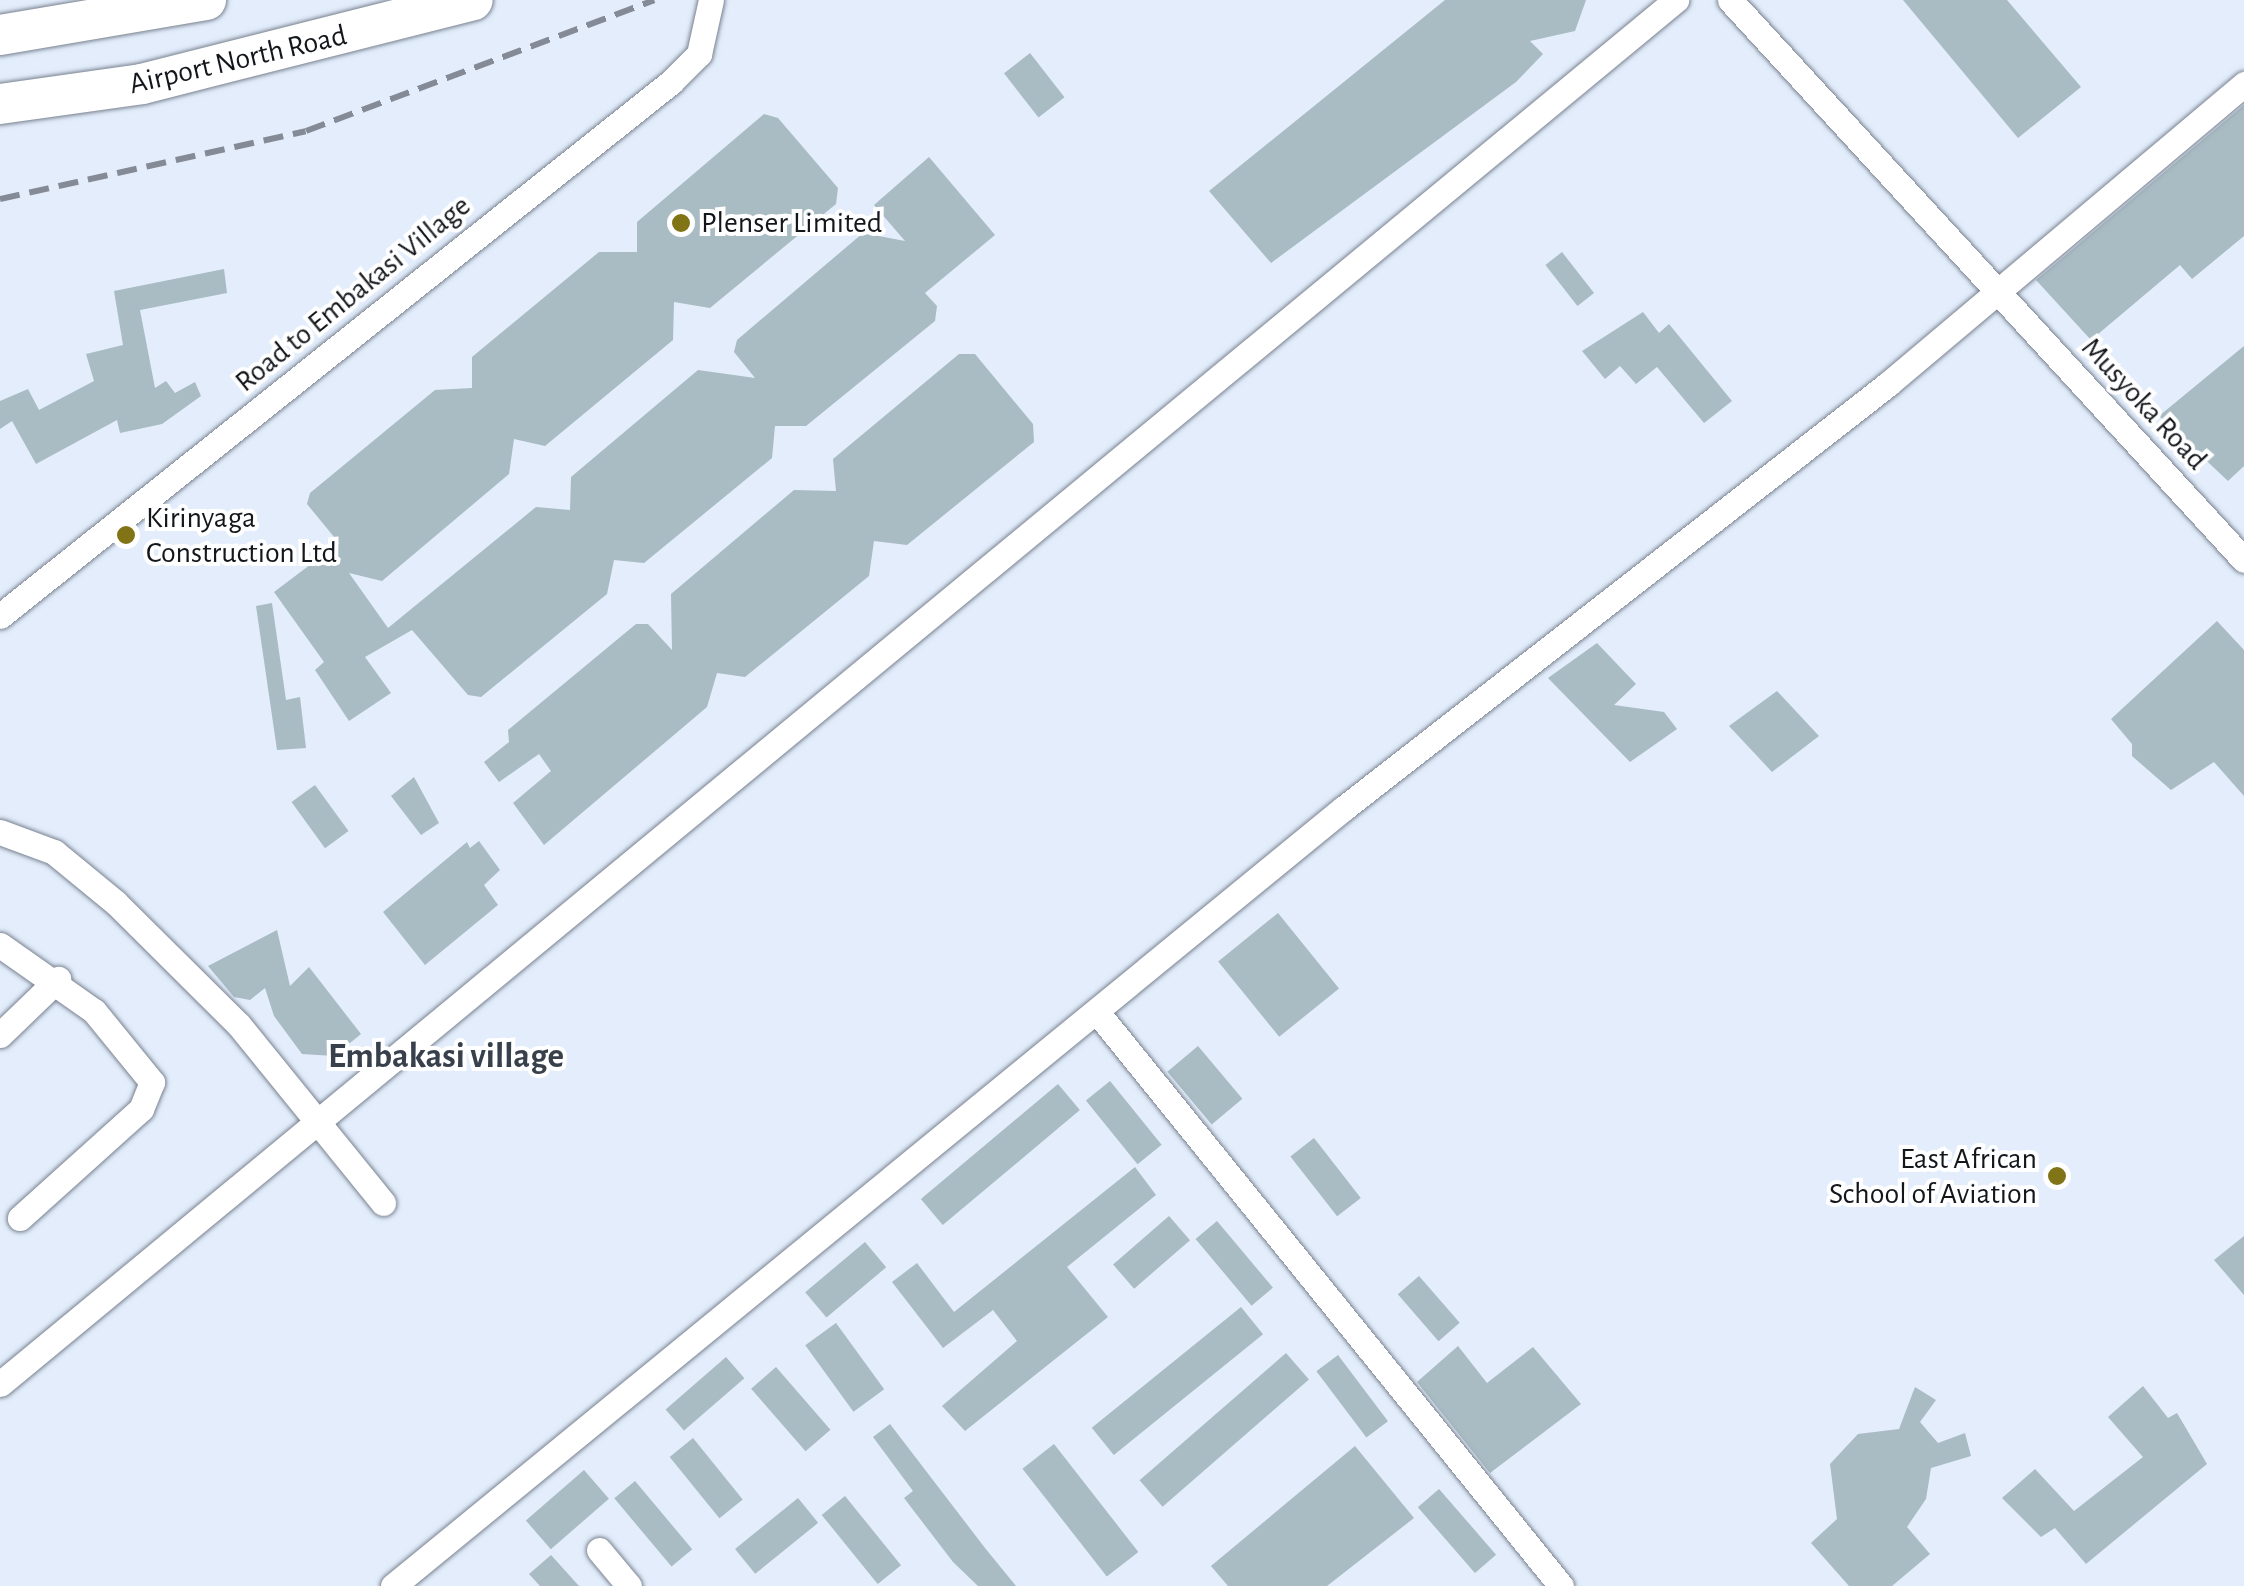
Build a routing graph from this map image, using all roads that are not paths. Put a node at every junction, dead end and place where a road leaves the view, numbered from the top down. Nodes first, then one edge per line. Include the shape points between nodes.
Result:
1 (206, 0) edge
2 (711, 0) edge
3 (1676, 0) edge
4 (1730, 0) edge
5 (464, 2) edge
6 (0, 35) edge
7 (2244, 84) edge
8 (0, 104) edge
9 (1996, 292) junction
10 (2244, 560) edge
11 (0, 616) edge
12 (0, 832) edge
13 (0, 945) edge
14 (58, 978) junction
15 (1096, 1012) junction
16 (0, 1035) edge
17 (315, 1120) junction
18 (382, 1203) dead end
19 (20, 1218) dead end
20 (0, 1384) edge
21 (599, 1550) dead end
22 (393, 1586) edge
23 (629, 1586) edge
24 (1561, 1586) edge

1 - 6 main road
2 - 11 street, Road to Embakasi Village via 713,19 698,54 671,82
3 - 17 street
4 - 9 street, Musyoka Road
5 - 8 main road, Airport North Road via 142,84
7 - 9 street
9 - 10 street, Musyoka Road
9 - 15 street
12 - 17 street via 54,852 89,878 239,1025
13 - 14 street
14 - 16 street
14 - 19 street via 149,1070 152,1091
15 - 22 street
15 - 24 street
17 - 18 street
17 - 20 street
21 - 23 street

